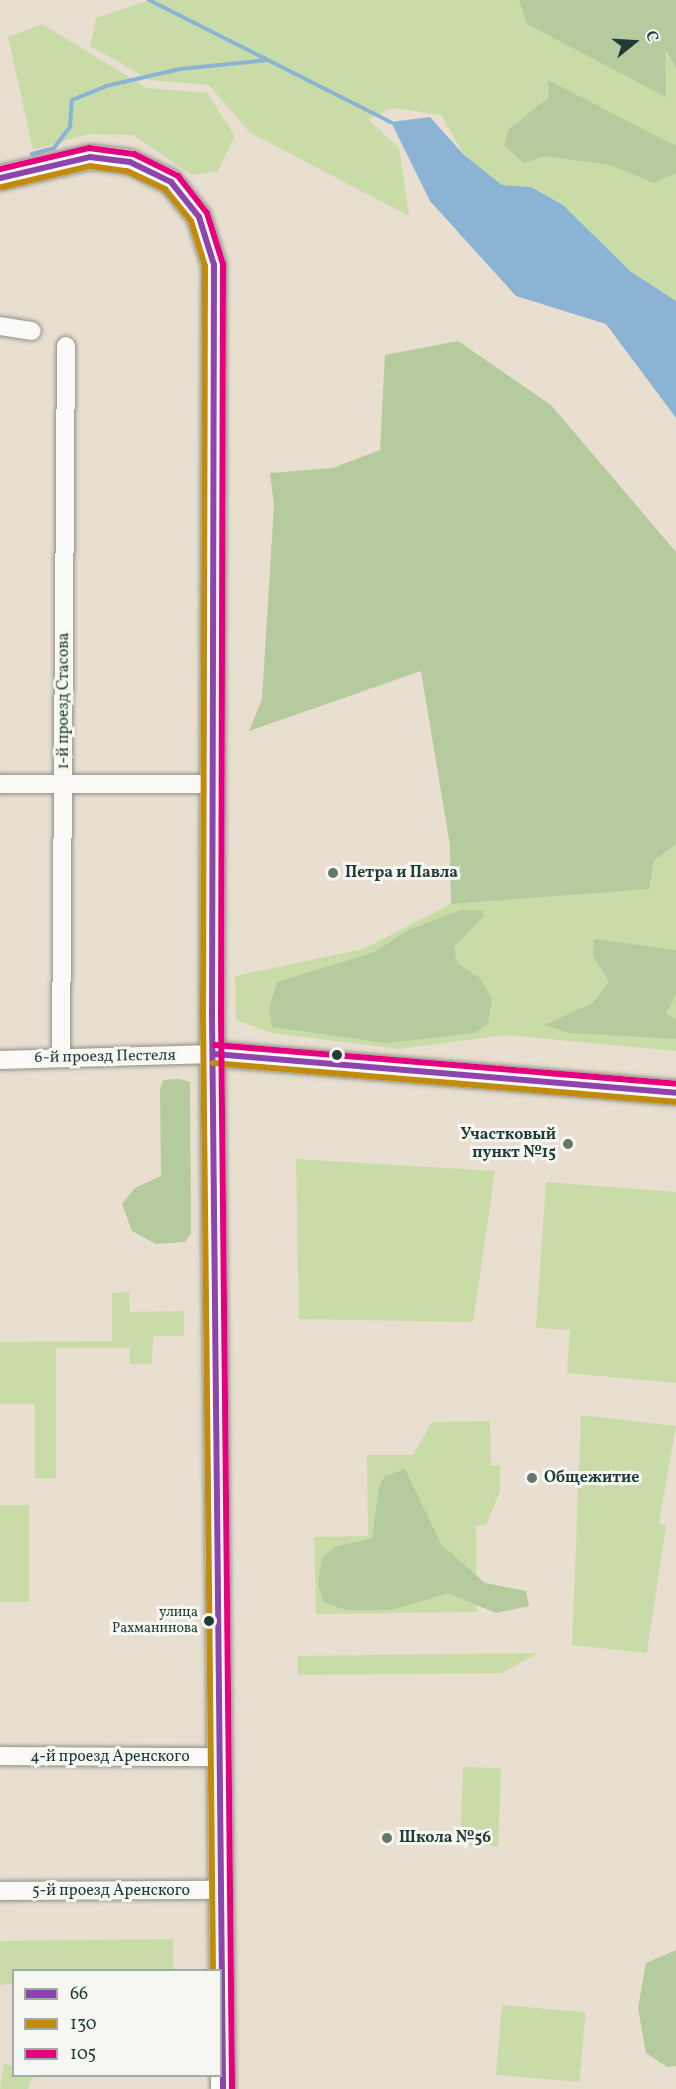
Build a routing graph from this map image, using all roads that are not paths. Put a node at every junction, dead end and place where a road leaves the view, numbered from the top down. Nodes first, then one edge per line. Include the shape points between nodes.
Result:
1 (0, 178) edge
2 (0, 326) edge
3 (32, 331) dead end
4 (66, 346) dead end
5 (0, 784) edge
6 (63, 784) junction
7 (213, 784) junction
8 (214, 1054) junction
9 (61, 1056) junction
10 (0, 1060) edge
11 (676, 1093) edge
12 (0, 1756) edge
13 (221, 1757) junction
14 (222, 1890) junction
15 (0, 1891) edge
16 (223, 2089) edge

1 - 7 main road via 90,157 130,162 171,182 199,217 214,265
2 - 3 street
4 - 6 street, 1-й проезд Стасова
5 - 6 street
6 - 7 street
6 - 9 street, 1-й проезд Стасова
7 - 8 main road
8 - 9 street, 6-й проезд Пестеля
8 - 11 main road, 6-й проезд Пестеля
8 - 13 main road
9 - 10 street, 6-й проезд Пестеля
12 - 13 street, 4-й проезд Аренского
13 - 14 main road
14 - 15 street, 5-й проезд Аренского
14 - 16 main road

